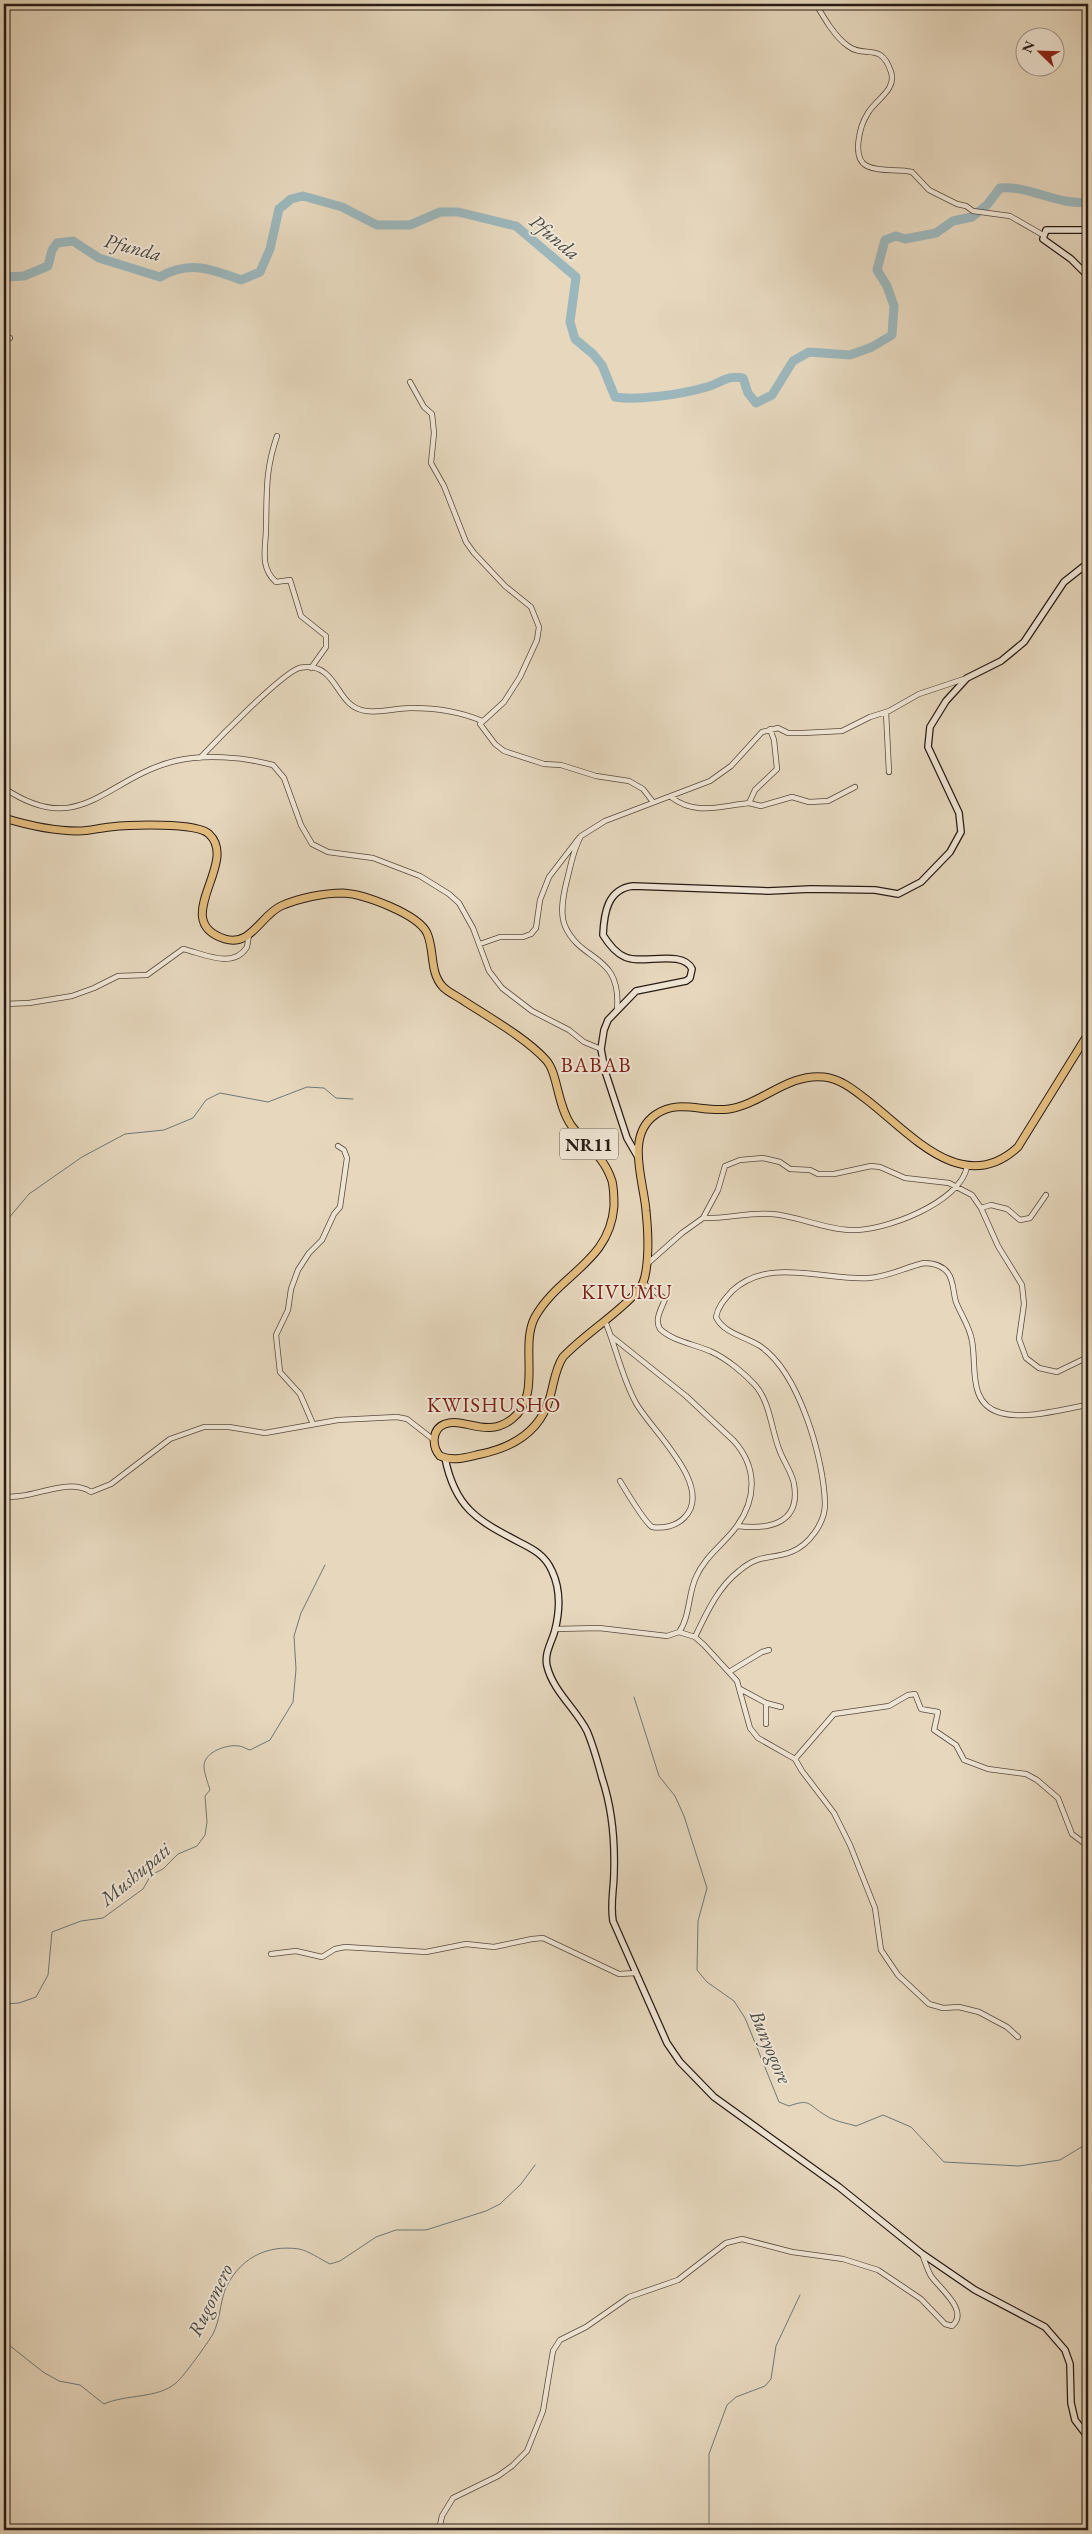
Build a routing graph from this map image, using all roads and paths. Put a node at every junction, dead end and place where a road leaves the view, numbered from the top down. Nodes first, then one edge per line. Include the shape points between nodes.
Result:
1 (816, 4) edge
2 (1088, 230) edge
3 (1043, 234) junction
4 (1088, 276) edge
5 (4, 338) edge
6 (10, 338) dead end
7 (410, 382) dead end
8 (277, 436) dead end
9 (1088, 563) edge
10 (312, 668) junction
11 (967, 678) junction
12 (886, 712) junction
13 (482, 722) junction
14 (770, 729) junction
15 (200, 758) junction
16 (889, 772) dead end
17 (854, 787) dead end
18 (4, 788) edge
19 (671, 797) junction
20 (653, 802) junction
21 (748, 803) junction
22 (4, 818) edge
23 (581, 836) junction
24 (249, 935) junction
25 (480, 944) junction
26 (4, 1004) edge
27 (617, 1010) junction
28 (1088, 1034) edge
29 (601, 1049) junction
30 (338, 1146) dead end
31 (639, 1159) junction
32 (968, 1167) junction
33 (955, 1188) junction
34 (1046, 1196) dead end
35 (982, 1208) junction
36 (703, 1218) junction
37 (646, 1265) junction
38 (643, 1283) junction
39 (604, 1319) junction
40 (611, 1336) junction
41 (1088, 1357) edge
42 (1088, 1405) edge
43 (314, 1424) junction
44 (434, 1440) junction
45 (445, 1458) junction
46 (620, 1482) dead end
47 (4, 1496) edge
48 (736, 1526) junction
49 (555, 1629) junction
50 (679, 1632) junction
51 (695, 1637) junction
52 (769, 1650) dead end
53 (729, 1672) junction
54 (740, 1689) junction
55 (766, 1703) junction
56 (781, 1707) dead end
57 (766, 1724) dead end
58 (795, 1759) junction
59 (1088, 1846) edge
60 (4, 1880) edge
61 (4, 1885) edge
62 (271, 1954) dead end
63 (636, 1973) junction
64 (1018, 2037) dead end
65 (921, 2253) junction
66 (1088, 2437) edge
67 (439, 2530) edge

1 - 3 street via 846,45 858,51 876,52 891,72 887,92 865,118 859,143 861,161 875,169 912,172 930,190 957,204 973,211 1010,216
2 - 3 main road via 1051,230
3 - 4 main road via 1045,243 1066,255
5 - 6 street
7 - 13 street via 424,407 432,414 432,463 466,542 506,586 531,607 540,628 520,677 504,702
8 - 10 street via 266,478 266,568 276,582 290,580 301,616 326,636 326,647
9 - 11 main road via 1062,585 1024,642 1001,661
10 - 13 street via 327,674 346,701 362,710 443,710 466,714
10 - 15 street via 299,668 281,680
11 - 12 street via 919,694
11 - 27 main road via 940,710 928,732 928,747 959,813 961,825 957,841 927,877 898,894 875,890 768,892 626,887 606,906 603,935 606,939 617,953 626,958 645,961 672,958 690,965 692,972 686,981 636,991
12 - 14 street via 870,716 842,731 803,733
12 - 16 street
13 - 20 street via 480,724 486,733 504,751 544,764 629,781 644,789
14 - 19 street via 762,732 722,774
14 - 21 street via 777,769
15 - 18 street via 172,762 88,803 60,809 34,805
15 - 25 street via 273,765 284,778 301,825 312,844 328,852 373,858 433,882 458,903
17 - 21 street via 828,800 809,802 792,797 761,806
19 - 20 street
19 - 21 street via 693,809
20 - 23 street via 605,821
22 - 24 highway via 76,831 179,826 203,830 216,844 218,857 202,902 204,921 214,933 224,938 241,939
23 - 25 street via 549,876 540,900 536,928 531,934 500,937
23 - 27 street via 565,885 563,919 577,943 597,958 616,981
24 - 26 street via 247,947 236,956 214,959 183,950 148,975 118,976 72,996
24 - 44 highway, NR11 via 280,906 329,894 356,895 413,918 427,934 434,969 442,985 546,1060 553,1071 563,1110 571,1125 601,1158 612,1182 613,1213 605,1239 596,1253 549,1298 534,1318 527,1393 520,1409 509,1421 490,1428 444,1424 436,1431
25 - 29 street via 489,971 502,988 532,1011
27 - 29 main road via 606,1025
28 - 32 highway via 1018,1147 995,1162
29 - 31 main road via 627,1138
30 - 43 street via 347,1158 340,1207 322,1240 298,1270 288,1310 276,1335 280,1372 300,1394
31 - 32 highway, NR11 via 644,1126 664,1110 682,1106 728,1109 794,1081 824,1077 852,1088 945,1159
31 - 37 highway, NR11 via 646,1208
32 - 33 street
33 - 35 street via 972,1195
33 - 36 street via 946,1199 928,1208 880,1226 858,1230 768,1214
33 - 36 street via 944,1182 905,1178 880,1167 824,1175 790,1169 780,1162 763,1158 740,1160 725,1166 718,1190
34 - 35 street via 1030,1218 1020,1220 1007,1209 991,1205
35 - 41 street via 998,1246 1022,1285 1024,1304 1019,1339 1026,1358 1039,1368 1057,1372
36 - 37 street
37 - 38 highway, NR11
38 - 39 highway
38 - 48 street via 665,1299 659,1315 660,1328 714,1353 733,1367 756,1386 769,1414 779,1450 794,1482 795,1501 790,1514 776,1525
39 - 40 street
39 - 45 highway via 560,1362 546,1411 527,1434 496,1450 458,1459
40 - 46 street via 634,1402 684,1468 691,1492 690,1508 676,1523 665,1527 652,1526
40 - 48 street via 686,1396 740,1448 750,1470 752,1486 747,1508
42 - 51 street via 1010,1414 993,1410 976,1389 972,1339 956,1303 952,1281 948,1273 932,1263 872,1278 767,1274 740,1285 720,1306 716,1317 722,1326 761,1346 788,1378 818,1450 825,1507 816,1531 804,1544 792,1552 762,1557 728,1580
43 - 44 street via 402,1417
43 - 47 street via 265,1433 229,1427 204,1428 170,1439 111,1484 91,1492 59,1488 18,1497
44 - 45 highway via 436,1451
45 - 49 main road via 460,1502 485,1524 537,1551 547,1560 560,1603
48 - 50 street via 696,1576
49 - 50 street via 599,1628 667,1636
49 - 63 main road via 547,1666 586,1731 603,1779 613,1824 614,1872 610,1907
50 - 51 street
51 - 53 street
52 - 53 street
53 - 54 street
54 - 55 street
54 - 58 street via 750,1728 767,1744
55 - 56 street
55 - 57 street
58 - 59 street via 834,1714 889,1706 915,1694 921,1709 938,1712 933,1729 956,1745 964,1760 988,1769 1026,1774 1037,1780 1058,1798 1072,1834
58 - 64 street via 839,1820 875,1908 881,1950 898,1975 930,2004 979,2012 1007,2026
60 - 61 street
62 - 63 street via 296,1950 322,1957 345,1947 426,1952 466,1944 494,1948 543,1938 600,1967 619,1974
63 - 65 main road via 667,2043 680,2062 714,2097 839,2187
65 - 66 main road via 975,2290 1045,2327 1065,2350 1070,2364 1075,2420
65 - 67 street via 932,2276 954,2303 956,2318 952,2326 945,2324 921,2299 878,2270 843,2259 792,2252 742,2239 726,2243 678,2280 629,2297 598,2320 556,2344 543,2411 526,2451 498,2476 453,2498 442,2516

